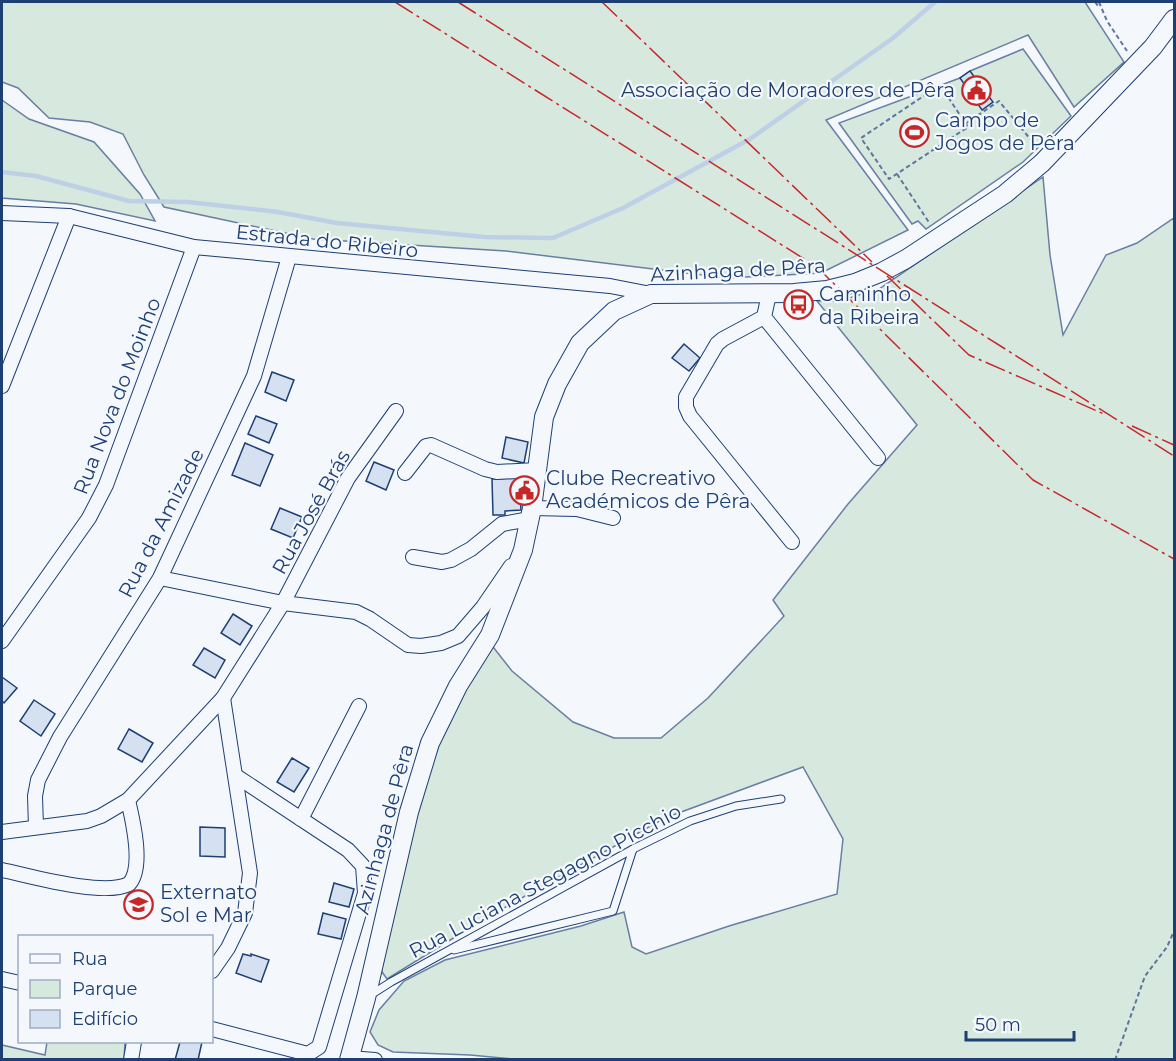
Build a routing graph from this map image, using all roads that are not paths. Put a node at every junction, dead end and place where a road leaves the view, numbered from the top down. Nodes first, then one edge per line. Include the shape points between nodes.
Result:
1 (1174, 19) edge
2 (2, 213) edge
3 (69, 216) junction
4 (194, 247) junction
5 (289, 257) junction
6 (651, 294) junction
7 (769, 294) junction
8 (764, 317) junction
9 (2, 386) edge
10 (396, 411) dead end
11 (878, 458) dead end
12 (537, 470) junction
13 (405, 473) dead end
14 (531, 514) junction
15 (613, 518) dead end
16 (792, 542) dead end
17 (523, 550) junction
18 (413, 557) dead end
19 (160, 578) junction
20 (283, 603) junction
21 (2, 641) edge
22 (223, 698) junction
23 (359, 706) dead end
24 (236, 776) junction
25 (781, 799) dead end
26 (128, 800) junction
27 (301, 819) junction
28 (36, 827) junction
29 (2, 832) edge
30 (633, 849) junction
31 (2, 870) edge
32 (445, 952) junction
33 (213, 970) edge
34 (2, 979) edge
35 (18, 983) edge
36 (366, 998) junction
37 (213, 1029) edge
38 (134, 1043) edge
39 (131, 1059) edge
40 (349, 1059) edge
41 (375, 1059) edge

1 - 7 street, Azinhaga de Pêra via 1137,65 1042,163 1005,194 882,272 827,290
2 - 3 street, Estrada do Ribeiro
3 - 4 street, Estrada do Ribeiro
3 - 9 street
4 - 5 street, Estrada do Ribeiro
4 - 21 street, Rua Nova do Moinho via 106,485 89,518
5 - 6 street, Estrada do Ribeiro via 610,286
5 - 19 street, Rua da Amizade via 254,376
6 - 7 street, Azinhaga de Pêra
6 - 12 street, Azinhaga de Pêra via 615,312 580,343 544,417
7 - 8 street
8 - 11 street
8 - 16 street via 717,344 686,397 686,407
10 - 20 street, Rua José Brás via 348,478
12 - 13 street via 497,472 431,445
12 - 14 street, Azinhaga de Pêra
14 - 15 street via 577,509
14 - 17 street, Azinhaga de Pêra
14 - 18 street via 502,524 451,560
17 - 20 street via 458,636 441,643 408,645 356,612
17 - 36 street, Azinhaga de Pêra via 490,634 430,743 409,812
19 - 20 street
19 - 28 street, Rua da Amizade via 60,737 38,780
20 - 22 street, Rua José Brás
22 - 24 street
22 - 26 street, Rua José Brás
23 - 27 street
24 - 27 street
24 - 33 street via 250,866 247,904 228,948
25 - 30 lane, Rua Luciana Stegagno Picchio via 736,806 690,821
26 - 28 street, Rua José Brás via 87,821
26 - 31 street via 134,824 136,870 129,884 115,889 95,888
27 - 37 street via 348,850 363,866 365,893 320,1047 309,1054
28 - 29 street, Rua José Brás
30 - 32 lane, Rua Luciana Stegagno Picchio
30 - 32 lane via 613,911
32 - 36 lane, Rua Luciana Stegagno Picchio
34 - 35 street
36 - 40 street, Azinhaga de Pêra
38 - 39 street
40 - 41 street

